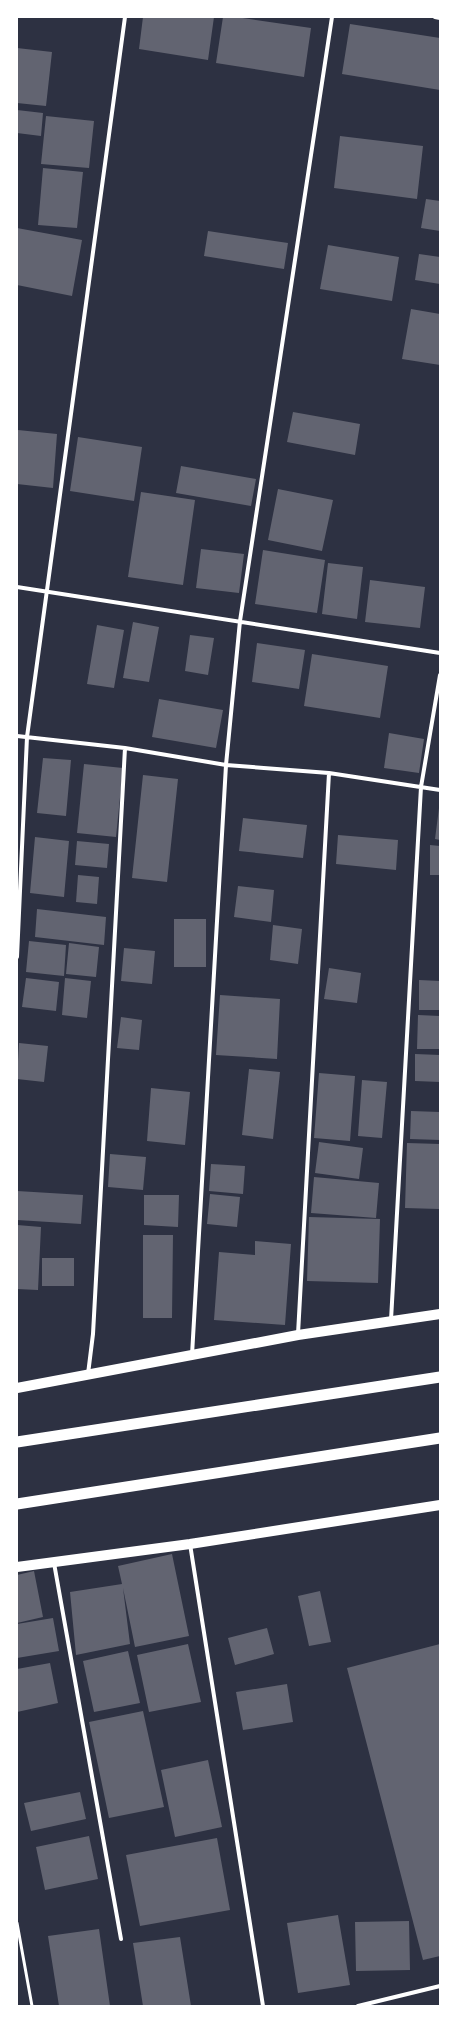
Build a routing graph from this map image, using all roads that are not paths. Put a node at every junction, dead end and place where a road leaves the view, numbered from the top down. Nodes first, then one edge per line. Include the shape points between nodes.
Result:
1 (125, 17) edge
2 (332, 17) edge
3 (435, 17) edge
4 (440, 18) edge
5 (17, 587) edge
6 (48, 592) junction
7 (240, 622) junction
8 (440, 653) edge
9 (440, 675) edge
10 (17, 736) edge
11 (27, 737) junction
12 (125, 748) junction
13 (226, 765) junction
14 (329, 773) junction
15 (421, 787) junction
16 (440, 790) edge
17 (17, 956) edge
18 (440, 1314) edge
19 (391, 1321) junction
20 (298, 1335) junction
21 (192, 1355) junction
22 (88, 1374) junction
23 (440, 1377) edge
24 (17, 1388) edge
25 (440, 1438) edge
26 (17, 1442) edge
27 (17, 1504) edge
28 (440, 1505) edge
29 (190, 1544) junction
30 (54, 1562) junction
31 (17, 1567) edge
32 (17, 1923) edge
33 (121, 1939) dead end
34 (440, 1986) edge
35 (32, 2006) edge
36 (263, 2006) edge
37 (358, 2006) edge

1 - 6 street
2 - 7 street
3 - 4 street
5 - 6 street
6 - 7 street
6 - 11 street
7 - 8 street
7 - 13 street
9 - 15 street
10 - 11 street
11 - 12 street
11 - 17 street
12 - 13 street
12 - 22 street via 93,1334
13 - 14 street
13 - 21 street
14 - 15 street
14 - 20 street
15 - 16 street
15 - 19 street
18 - 19 main road
19 - 20 main road
20 - 21 main road
21 - 22 main road
22 - 24 main road
23 - 26 highway
25 - 27 highway
28 - 29 main road
29 - 30 main road
29 - 36 street
30 - 31 main road
30 - 33 street
32 - 35 lane
34 - 37 street

